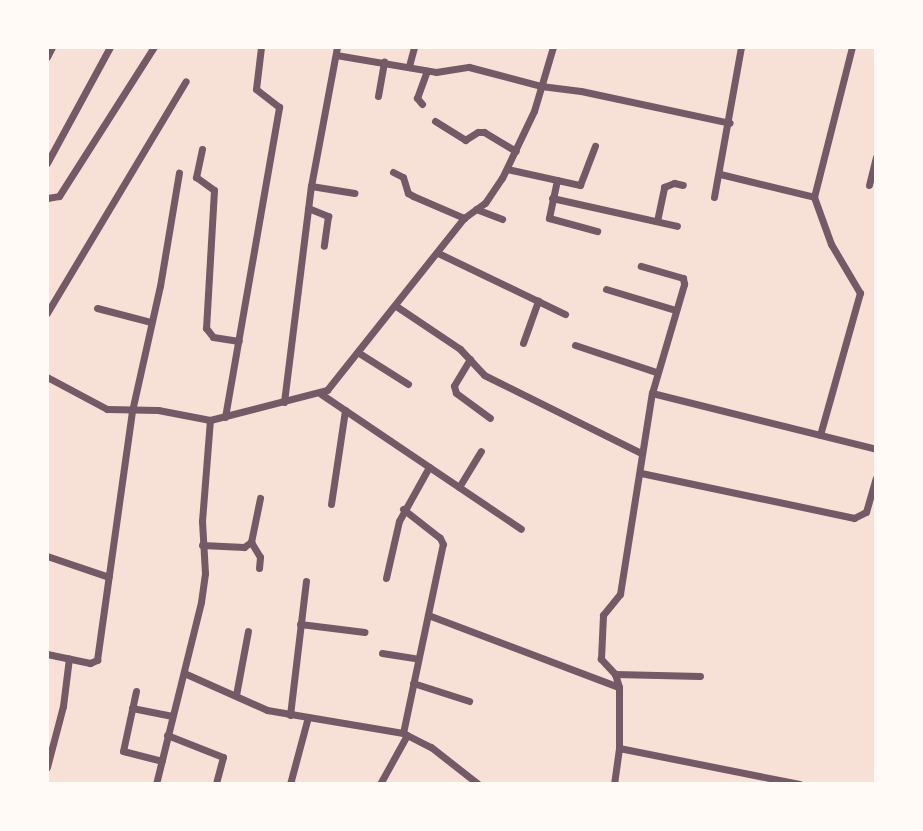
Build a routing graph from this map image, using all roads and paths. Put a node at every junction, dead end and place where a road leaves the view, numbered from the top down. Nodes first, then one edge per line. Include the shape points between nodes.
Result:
1 (52, 47) edge
2 (110, 47) edge
3 (154, 47) edge
4 (261, 47) edge
5 (414, 47) edge
6 (553, 47) edge
7 (741, 47) edge
8 (852, 47) edge
9 (336, 51) edge
10 (47, 57) edge
11 (384, 62) junction
12 (409, 66) junction
13 (427, 71) junction
14 (186, 81) dead end
15 (541, 86) junction
16 (378, 96) dead end
17 (422, 104) dead end
18 (435, 121) dead end
19 (730, 123) junction
20 (595, 146) dead end
21 (202, 149) dead end
22 (516, 151) junction
23 (876, 157) edge
24 (47, 163) edge
25 (507, 169) junction
26 (393, 172) dead end
27 (179, 173) dead end
28 (720, 173) junction
29 (558, 180) junction
30 (683, 185) dead end
31 (869, 185) dead end
32 (311, 186) junction
33 (354, 193) dead end
34 (715, 197) dead end
35 (814, 197) junction
36 (47, 198) edge
37 (552, 198) junction
38 (308, 208) junction
39 (476, 209) junction
40 (464, 218) junction
41 (502, 219) dead end
42 (657, 221) junction
43 (677, 226) dead end
44 (597, 232) dead end
45 (324, 246) dead end
46 (438, 253) junction
47 (641, 267) dead end
48 (606, 289) dead end
49 (538, 301) junction
50 (396, 306) junction
51 (97, 308) dead end
52 (676, 310) junction
53 (47, 313) edge
54 (565, 314) dead end
55 (151, 322) junction
56 (239, 341) junction
57 (523, 343) dead end
58 (575, 345) dead end
59 (359, 353) junction
60 (470, 359) junction
61 (656, 372) junction
62 (47, 377) edge
63 (408, 384) dead end
64 (652, 393) junction
65 (321, 394) junction
66 (284, 402) junction
67 (345, 410) junction
68 (132, 411) junction
69 (225, 417) junction
70 (491, 418) dead end
71 (210, 419) junction
72 (820, 435) junction
73 (876, 449) edge
74 (481, 451) dead end
75 (641, 453) junction
76 (429, 467) junction
77 (641, 473) junction
78 (876, 478) edge
79 (459, 487) junction
80 (260, 498) dead end
81 (331, 504) dead end
82 (403, 509) junction
83 (521, 529) dead end
84 (251, 542) junction
85 (202, 545) junction
86 (47, 556) edge
87 (259, 568) dead end
88 (110, 577) junction
89 (386, 578) dead end
90 (306, 581) dead end
91 (428, 615) junction
92 (300, 624) junction
93 (248, 631) dead end
94 (365, 632) dead end
95 (382, 653) dead end
96 (47, 654) edge
97 (69, 658) junction
98 (418, 659) junction
99 (184, 673) junction
100 (615, 674) junction
101 (700, 676) dead end
102 (413, 683) junction
103 (619, 687) junction
104 (136, 691) dead end
105 (236, 695) junction
106 (469, 701) dead end
107 (132, 708) junction
108 (290, 715) junction
109 (172, 716) junction
110 (308, 717) junction
111 (405, 734) junction
112 (167, 736) junction
113 (619, 748) junction
114 (162, 761) junction
115 (47, 767) edge
116 (156, 784) edge
117 (216, 784) edge
118 (290, 784) edge
119 (380, 784) edge
120 (478, 784) edge
121 (614, 784) edge
122 (799, 784) edge

1 - 10 street
2 - 24 street
3 - 36 street via 59,196
4 - 56 street via 256,89 279,107
5 - 12 street
6 - 15 street
7 - 19 street
8 - 35 street
9 - 11 street
9 - 32 street
11 - 12 street
11 - 16 street
12 - 13 street
13 - 15 street via 469,68
13 - 17 street via 417,97
14 - 53 street
15 - 19 street
15 - 22 street
18 - 22 street via 466,141 484,132
19 - 28 street
20 - 29 street via 580,185
21 - 56 street via 196,177 214,190 206,328 213,337
22 - 25 street
23 - 31 street
25 - 29 street
25 - 39 street via 489,198
26 - 40 street via 403,177 413,196
27 - 55 street
28 - 34 street
28 - 35 street
29 - 37 street
30 - 42 street via 664,187
32 - 33 street
32 - 38 street
35 - 72 street via 831,244 860,293
37 - 42 street
37 - 44 street via 549,218
38 - 45 street via 328,216
38 - 66 street
39 - 40 street
39 - 41 street
40 - 46 street
42 - 43 street
46 - 49 street
46 - 50 street
47 - 52 street via 683,278
48 - 52 street
49 - 54 street
49 - 57 street
50 - 59 street
50 - 60 street
51 - 55 street
52 - 61 street
55 - 68 street
56 - 69 street
58 - 61 street
59 - 63 street
59 - 65 street
60 - 70 street via 454,386 456,393
60 - 75 street via 484,375
61 - 64 street
62 - 68 street via 107,409
64 - 72 street
64 - 75 street
65 - 66 street
65 - 67 street
66 - 69 street
67 - 76 street
67 - 81 street
68 - 71 street via 158,410
68 - 88 street
69 - 71 street
71 - 85 street
72 - 73 street
74 - 79 street
75 - 77 street
76 - 79 street
76 - 82 street
77 - 78 street via 854,518 866,512
77 - 100 street via 620,593 603,615 601,659
79 - 83 street
80 - 84 street
82 - 89 street
82 - 91 street via 443,544
84 - 85 street via 244,547
84 - 87 street via 260,557
85 - 99 street via 201,602
86 - 88 street
88 - 97 street via 97,660 94,664
90 - 92 street
91 - 98 street
91 - 103 street
92 - 94 street
92 - 108 street
93 - 105 street
95 - 98 street
96 - 97 street
97 - 115 street via 63,706
98 - 102 street
99 - 105 street
99 - 109 street
100 - 101 street
100 - 103 street
102 - 106 street
102 - 111 street
103 - 113 street
104 - 107 street
105 - 108 street
107 - 109 street
107 - 114 street via 123,751
108 - 110 street
109 - 112 street
110 - 111 street
110 - 118 street
111 - 119 street
111 - 120 street via 431,747
112 - 114 street
112 - 117 street via 223,757
113 - 121 street
113 - 122 street
114 - 116 street

